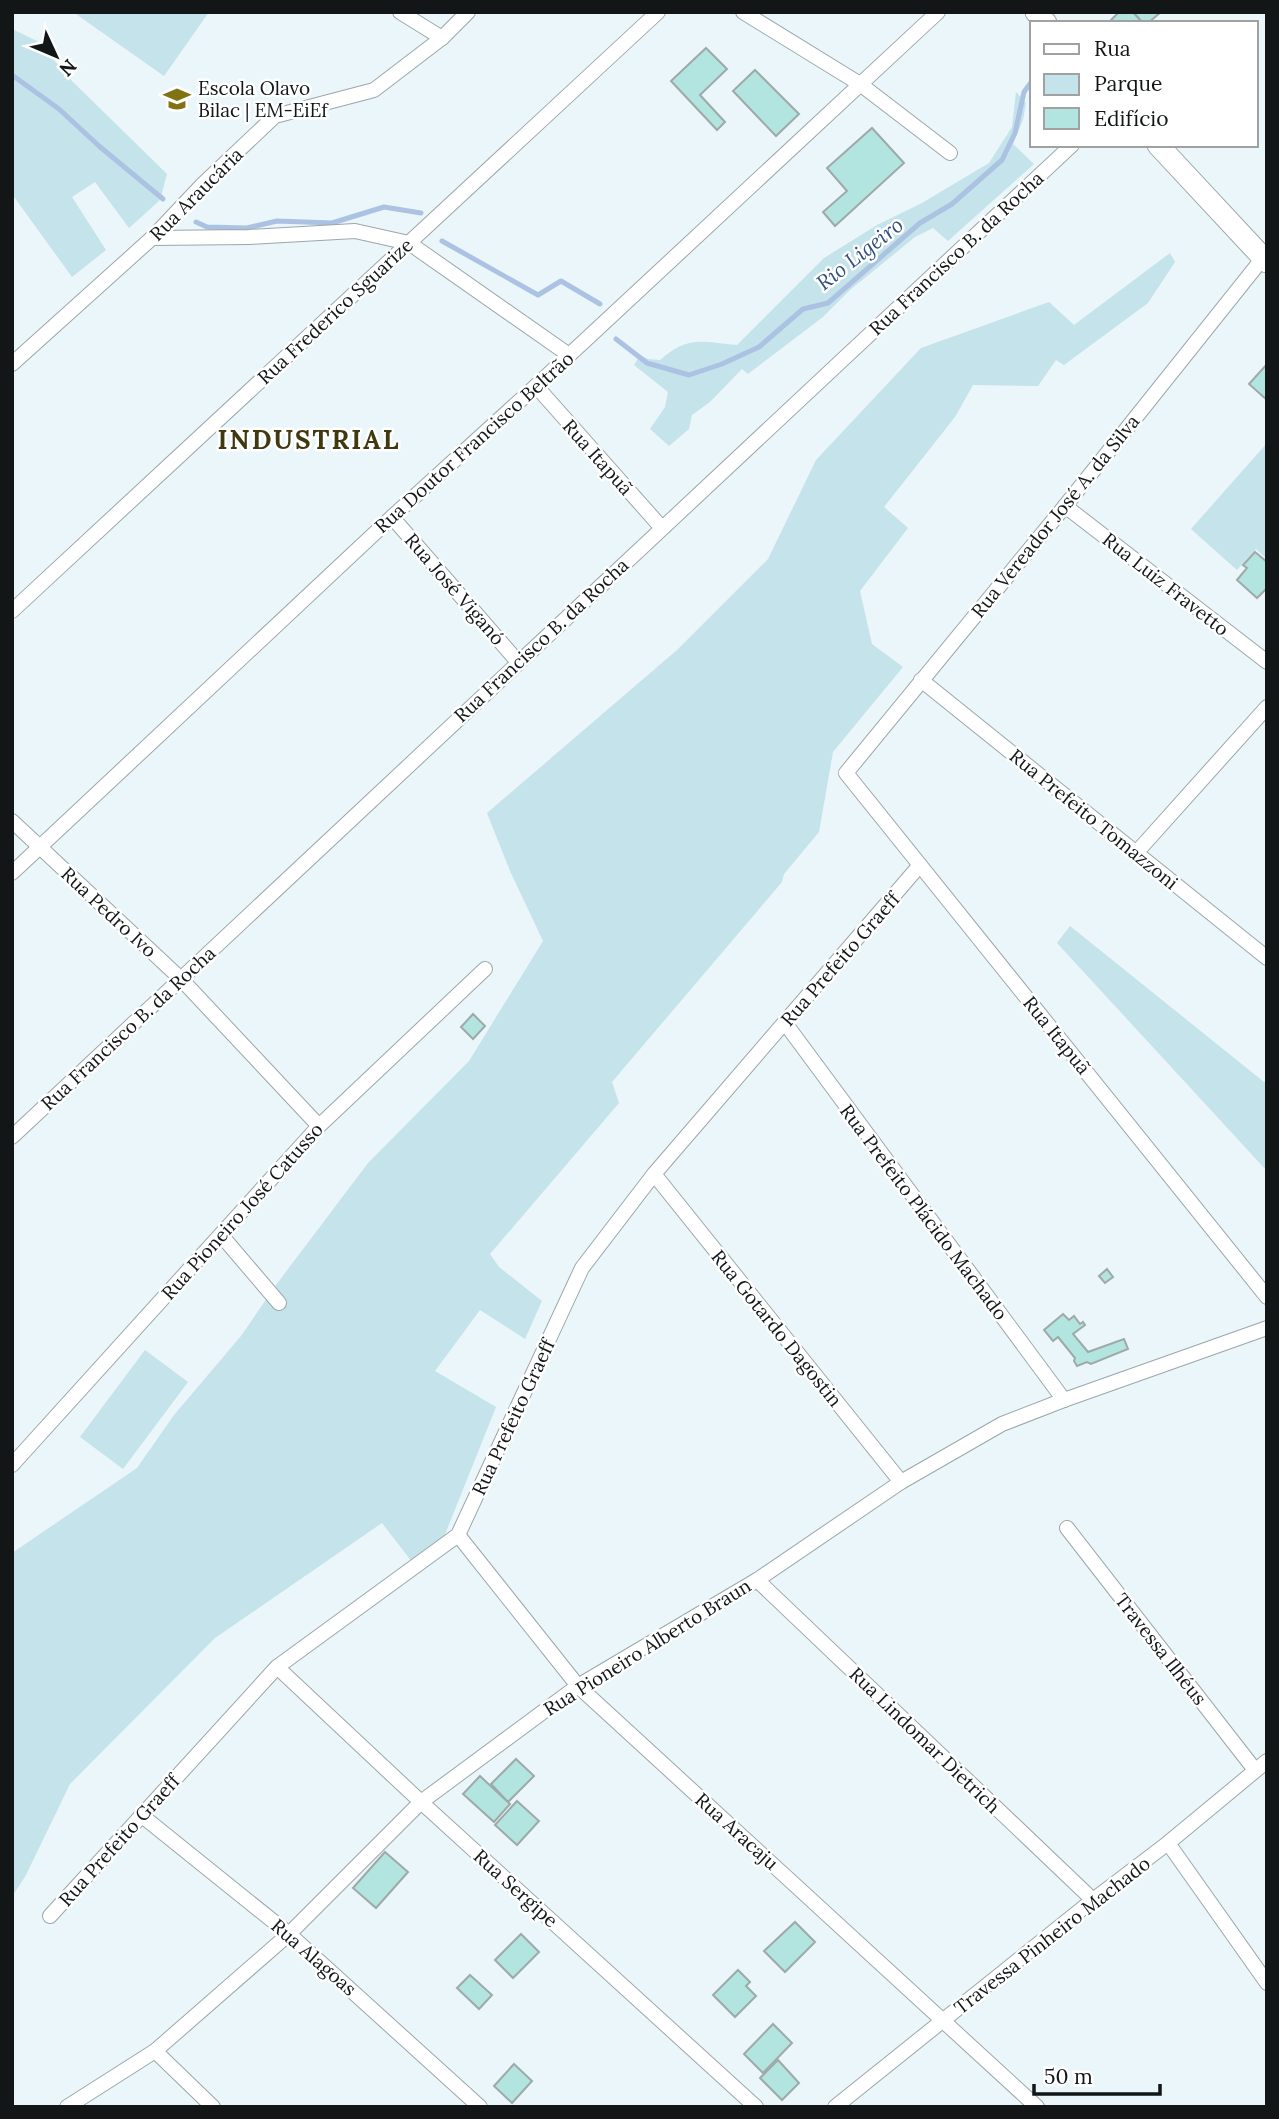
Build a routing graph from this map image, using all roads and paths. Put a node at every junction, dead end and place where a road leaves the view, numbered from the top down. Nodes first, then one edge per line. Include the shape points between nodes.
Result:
1 (400, 12) edge
2 (468, 12) edge
3 (658, 12) edge
4 (743, 12) edge
5 (937, 12) edge
6 (442, 38) junction
7 (860, 84) junction
8 (1070, 147) edge
9 (1160, 147) edge
10 (950, 153) dead end
11 (152, 238) junction
12 (409, 243) junction
13 (1265, 260) edge
14 (569, 355) junction
15 (14, 360) edge
16 (536, 386) junction
17 (1065, 506) junction
18 (392, 517) junction
19 (661, 527) junction
20 (12, 611) edge
21 (517, 662) junction
22 (1267, 662) edge
23 (921, 680) junction
24 (1267, 707) edge
25 (846, 773) joint
26 (12, 821) edge
27 (39, 848) junction
28 (1136, 853) junction
29 (920, 865) junction
30 (12, 873) edge
31 (1267, 958) edge
32 (485, 969) dead end
33 (181, 979) junction
34 (785, 1023) junction
35 (319, 1126) junction
36 (12, 1137) edge
37 (654, 1174) junction
38 (221, 1235) junction
39 (1267, 1297) edge
40 (279, 1303) dead end
41 (1267, 1328) edge
42 (1064, 1400) junction
43 (12, 1465) edge
44 (901, 1482) junction
45 (1067, 1528) dead end
46 (458, 1535) junction
47 (757, 1580) junction
48 (277, 1667) junction
49 (578, 1686) junction
50 (1267, 1761) edge
51 (1255, 1770) junction
52 (421, 1802) junction
53 (141, 1815) junction
54 (1168, 1843) junction
55 (1093, 1900) junction
56 (50, 1916) dead end
57 (289, 1934) junction
58 (1267, 1983) edge
59 (945, 2020) junction
60 (155, 2051) junction
61 (67, 2107) edge
62 (214, 2107) edge
63 (480, 2107) edge
64 (756, 2107) edge
65 (835, 2107) edge
66 (1037, 2107) edge

1 - 6 street
2 - 6 street, Rua Araucária
3 - 12 street, Rua Frederico Sguarize
4 - 7 street
5 - 7 street, Rua Doutor Francisco Beltrão
6 - 11 street, Rua Araucária via 374,89 275,116
7 - 10 street
7 - 14 street, Rua Doutor Francisco Beltrão
8 - 19 street, Rua Francisco B. da Rocha
9 - 13 main road
11 - 12 street via 355,231
11 - 15 street, Rua Araucária
12 - 14 street
12 - 20 street, Rua Frederico Sguarize
13 - 17 street, Rua Vereador José A. da Silva
14 - 16 street, Rua Doutor Francisco Beltrão
16 - 18 street, Rua Doutor Francisco Beltrão
16 - 19 street, Rua Itapuã
17 - 22 street, Rua Luiz Fravetto
17 - 23 street, Rua Vereador José A. da Silva
18 - 21 street, Rua José Viganó
18 - 27 street, Rua Doutor Francisco Beltrão
19 - 21 street, Rua Francisco B. da Rocha
21 - 33 street, Rua Francisco B. da Rocha
23 - 25 street, Rua Vereador José A. da Silva
23 - 28 street, Rua Prefeito Tomazzoni
24 - 28 street
25 - 29 street, Rua Itapuã
26 - 27 street, Rua Pedro Ivo
27 - 30 street, Rua Doutor Francisco Beltrão
27 - 33 street, Rua Pedro Ivo
28 - 31 street, Rua Prefeito Tomazzoni
29 - 34 street, Rua Prefeito Graeff
29 - 39 street, Rua Itapuã
32 - 35 street, Rua Pioneiro José Catusso
33 - 35 street, Rua Pedro Ivo
33 - 36 street, Rua Francisco B. da Rocha
34 - 37 street, Rua Prefeito Graeff
34 - 42 street, Rua Prefeito Plácido Machado
35 - 38 street, Rua Pioneiro José Catusso
37 - 44 street, Rua Gotardo Dagostin
37 - 46 street, Rua Prefeito Graeff via 582,1268
38 - 40 street
38 - 43 street, Rua Pioneiro José Catusso
41 - 42 street, Rua Pioneiro Alberto Braun
42 - 44 street, Rua Pioneiro Alberto Braun via 1002,1424
44 - 47 street, Rua Pioneiro Alberto Braun
45 - 51 street, Travessa Ilhéus
46 - 48 street, Rua Prefeito Graeff
46 - 49 street, Rua Aracaju
47 - 49 street, Rua Pioneiro Alberto Braun
47 - 55 street, Rua Lindomar Dietrich
48 - 52 street, Rua Sergipe
48 - 53 street, Rua Prefeito Graeff
49 - 52 street, Rua Pioneiro Alberto Braun
49 - 59 street, Rua Aracaju
50 - 51 street, Travessa Pinheiro Machado
51 - 54 street, Travessa Pinheiro Machado
52 - 57 street, Rua Pioneiro Alberto Braun
52 - 64 street, Rua Sergipe
53 - 56 street, Rua Prefeito Graeff
53 - 57 street, Rua Alagoas
54 - 55 street, Travessa Pinheiro Machado
54 - 58 street
55 - 59 street, Travessa Pinheiro Machado
57 - 60 street, Rua Pioneiro Alberto Braun
57 - 63 street, Rua Alagoas
59 - 65 street, Travessa Pinheiro Machado
59 - 66 street, Rua Aracaju
60 - 61 street, Rua Pioneiro Alberto Braun
60 - 62 street

